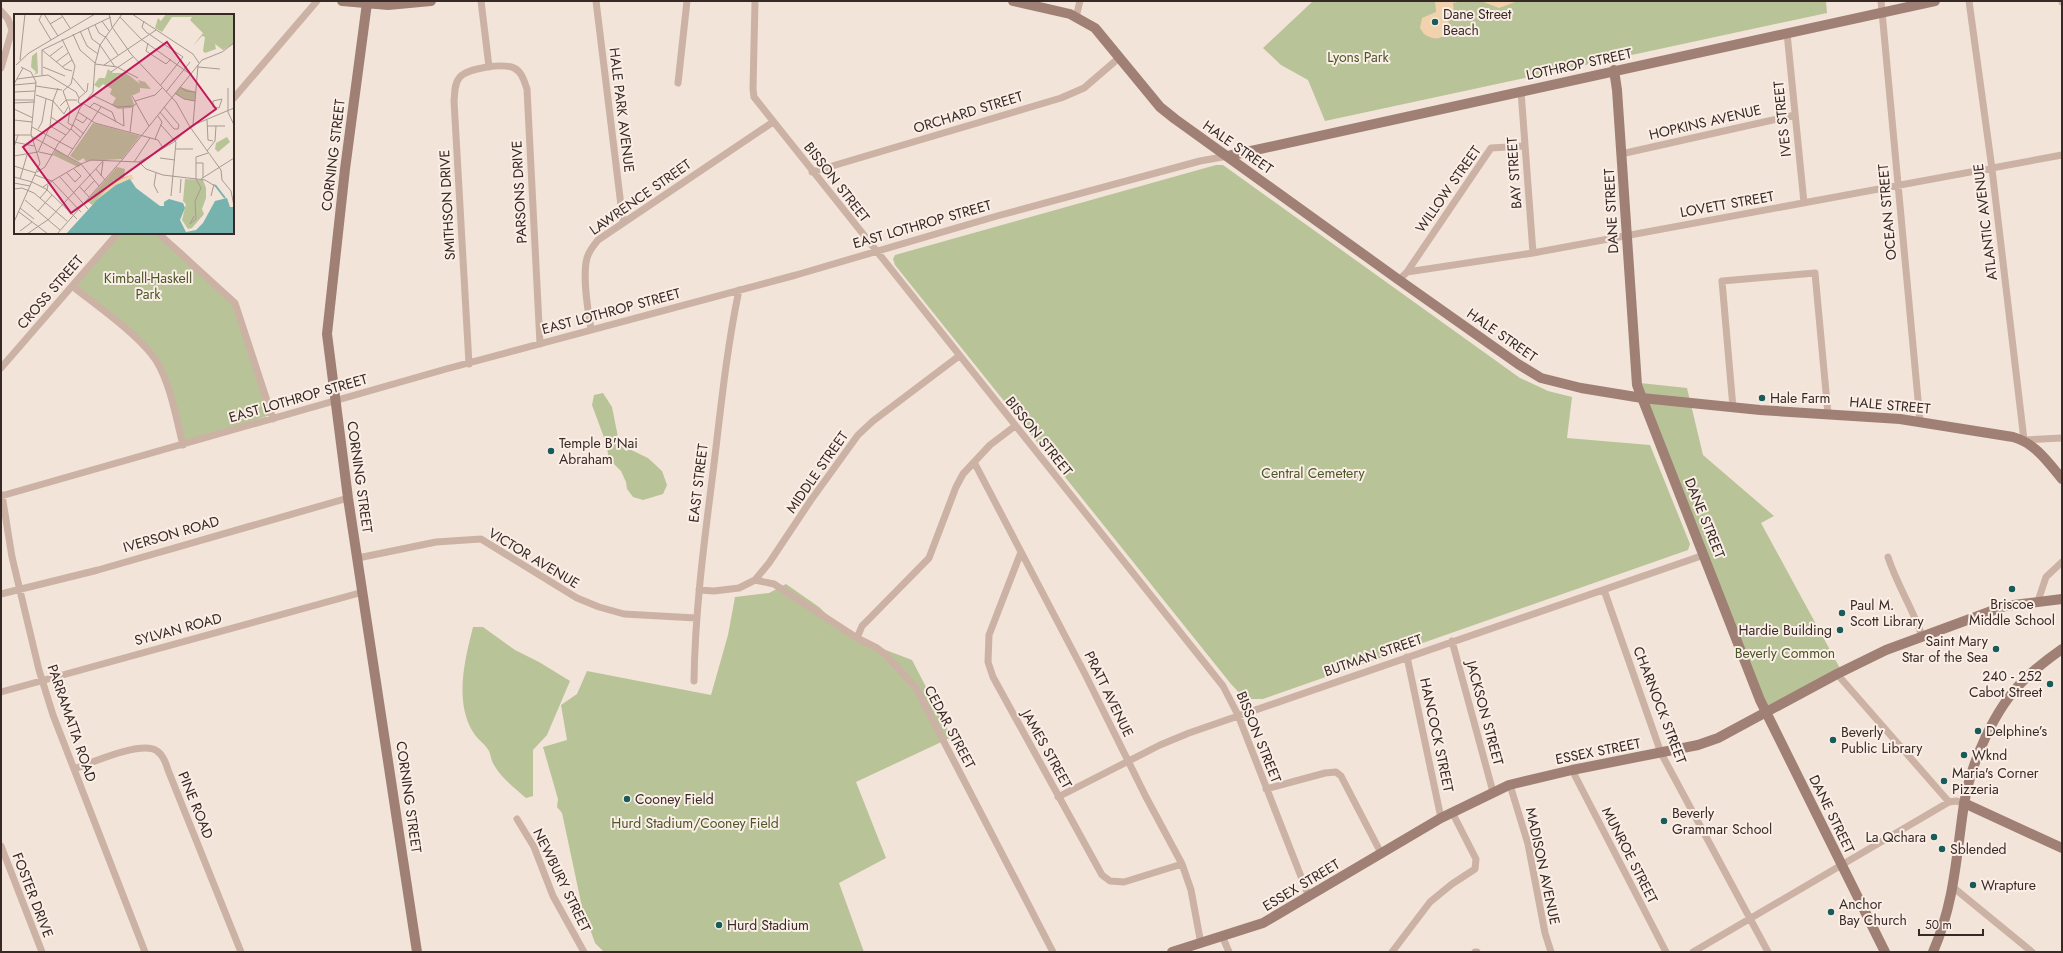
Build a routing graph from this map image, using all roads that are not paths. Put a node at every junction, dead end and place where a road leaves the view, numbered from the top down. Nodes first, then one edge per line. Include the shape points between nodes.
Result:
1 (317, 1) edge
2 (342, 1) edge
3 (431, 1) edge
4 (481, 1) edge
5 (596, 1) edge
6 (687, 1) edge
7 (754, 1) edge
8 (1014, 1) edge
9 (1080, 1) edge
10 (1881, 1) edge
11 (1935, 1) edge
12 (1969, 1) edge
13 (367, 2) edge
14 (1, 11) edge
15 (1882, 12) junction
16 (1076, 17) junction
17 (1787, 33) junction
18 (1120, 57) junction
19 (489, 67) junction
20 (1, 68) edge
21 (1614, 70) junction
22 (678, 83) dead end
23 (1521, 91) junction
24 (234, 98) edge
25 (1795, 115) junction
26 (773, 122) junction
27 (1525, 146) junction
28 (1621, 154) junction
29 (2062, 155) edge
30 (1228, 156) junction
31 (1992, 169) junction
32 (812, 172) junction
33 (1898, 186) junction
34 (1804, 203) junction
35 (623, 222) junction
36 (117, 234) edge
37 (159, 234) edge
38 (1626, 235) junction
39 (876, 252) junction
40 (1533, 253) junction
41 (1407, 272) junction
42 (1399, 280) junction
43 (72, 286) junction
44 (739, 290) junction
45 (591, 330) junction
46 (540, 344) junction
47 (959, 356) junction
48 (470, 364) junction
49 (1, 368) edge
50 (1642, 398) junction
51 (335, 401) junction
52 (1733, 408) junction
53 (1828, 414) junction
54 (273, 419) junction
55 (1920, 421) junction
56 (1015, 426) junction
57 (2062, 438) edge
58 (2024, 440) junction
59 (183, 444) junction
60 (974, 462) junction
61 (2062, 472) edge
62 (2062, 479) edge
63 (2, 496) edge
64 (348, 498) junction
65 (1021, 552) junction
66 (1704, 555) junction
67 (1888, 557) dead end
68 (358, 558) junction
69 (2062, 562) edge
70 (755, 580) junction
71 (20, 589) junction
72 (699, 590) junction
73 (1604, 590) junction
74 (363, 592) junction
75 (1, 594) edge
76 (2062, 599) edge
77 (2038, 601) junction
78 (696, 618) junction
79 (1922, 636) junction
80 (857, 638) junction
81 (1452, 641) junction
82 (2062, 649) edge
83 (1407, 657) junction
84 (1837, 674) junction
85 (42, 681) junction
86 (694, 681) dead end
87 (1, 692) edge
88 (1765, 712) junction
89 (1238, 715) junction
90 (1661, 753) junction
91 (1128, 761) junction
92 (74, 769) junction
93 (1572, 770) junction
94 (1510, 785) junction
95 (1266, 790) junction
96 (1493, 792) junction
97 (1058, 797) junction
98 (1949, 802) junction
99 (1964, 803) junction
100 (1452, 812) junction
101 (1441, 818) junction
102 (516, 819) dead end
103 (1, 846) edge
104 (2062, 848) edge
105 (1381, 854) junction
106 (1182, 864) junction
107 (1842, 866) junction
108 (1954, 888) junction
109 (1309, 897) junction
110 (1750, 918) junction
111 (1223, 938) junction
112 (1200, 944) junction
113 (1886, 950) edge
114 (42, 952) edge
115 (145, 952) edge
116 (241, 952) edge
117 (417, 952) edge
118 (584, 952) edge
119 (1054, 952) edge
120 (1172, 952) edge
121 (1229, 952) edge
122 (1392, 952) edge
123 (1551, 952) edge
124 (1666, 952) edge
125 (1693, 952) edge
126 (1768, 952) edge
127 (1933, 952) edge
128 (2032, 952) edge

1 - 24 street
2 - 13 main road
3 - 13 main road via 416,4
4 - 19 street
5 - 35 street, HALE PARK AVENUE
6 - 22 street
7 - 26 street, BISSON STREET via 752,89 754,97
8 - 16 main road, HALE STREET via 1054,9
9 - 16 street
10 - 15 street, OCEAN STREET
11 - 15 main road, LOTHROP STREET
12 - 31 street, ATLANTIC AVENUE
13 - 51 main road, CORNING STREET via 328,318 329,356
14 - 20 street via 8,19 12,30
15 - 17 main road, LOTHROP STREET
15 - 33 street, OCEAN STREET
16 - 18 main road, HALE STREET via 1095,28
17 - 21 main road, LOTHROP STREET
17 - 25 street, IVES STREET
18 - 30 main road, HALE STREET via 1160,107 1202,140
18 - 32 street, ORCHARD STREET via 1084,88 1061,98
19 - 46 street, PARSONS DRIVE via 507,66 515,69 522,76 527,89
19 - 48 street, SMITHSON DRIVE via 465,72 456,84 454,101
21 - 23 main road, LOTHROP STREET
21 - 28 main road, DANE STREET
23 - 27 street, BAY STREET
23 - 30 main road, LOTHROP STREET
25 - 28 street, HOPKINS AVENUE
25 - 34 street, IVES STREET
26 - 32 street, BISSON STREET
26 - 35 street, LAWRENCE STREET
27 - 40 street, BAY STREET
27 - 41 street, WILLOW STREET via 1491,148
28 - 38 main road, DANE STREET
29 - 31 street, LOVETT STREET
30 - 39 street, EAST LOTHROP STREET via 1200,161 997,216
30 - 42 main road, HALE STREET
31 - 33 street, LOVETT STREET
31 - 58 street, ATLANTIC AVENUE
32 - 39 street, BISSON STREET
33 - 34 street, LOVETT STREET
33 - 55 street, OCEAN STREET
34 - 38 street, LOVETT STREET
35 - 45 street, LAWRENCE STREET via 598,240 586,259 586,296
36 - 43 street, CROSS STREET
37 - 54 street via 235,303
38 - 40 street, LOVETT STREET
38 - 50 main road, DANE STREET via 1635,372
39 - 44 street, EAST LOTHROP STREET
39 - 47 street, BISSON STREET
40 - 41 street, LOVETT STREET
41 - 42 street
42 - 50 main road, HALE STREET via 1541,378 1581,388
43 - 49 street, CROSS STREET
43 - 59 street via 123,328 157,361
44 - 45 street, EAST LOTHROP STREET
44 - 72 street, EAST STREET via 730,337
45 - 46 street, EAST LOTHROP STREET
46 - 48 street, EAST LOTHROP STREET
47 - 56 street, BISSON STREET
47 - 70 street, MIDDLE STREET via 858,435
48 - 51 street, EAST LOTHROP STREET
50 - 52 main road, HALE STREET
50 - 66 main road, DANE STREET
51 - 54 street, EAST LOTHROP STREET
51 - 64 main road, CORNING STREET
52 - 53 main road, HALE STREET
52 - 53 street via 1722,281 1815,273
53 - 55 main road, HALE STREET
54 - 59 street, EAST LOTHROP STREET
55 - 58 main road, HALE STREET
56 - 60 street via 990,445
56 - 89 street, BISSON STREET via 1223,686
57 - 58 street
58 - 62 main road, HALE STREET via 2041,454
59 - 63 street, EAST LOTHROP STREET
60 - 65 street, PRATT AVENUE
60 - 80 street via 956,487 929,558 866,622
61 - 62 street
63 - 71 street, PARRAMATTA ROAD
64 - 68 main road, CORNING STREET
64 - 71 street, IVERSON ROAD via 98,570
65 - 91 street, PRATT AVENUE
65 - 97 street, JAMES STREET via 989,635 988,662 993,678
66 - 73 street, BUTMAN STREET
66 - 88 main road, DANE STREET
67 - 79 street via 1896,581
68 - 74 main road, CORNING STREET
68 - 78 street, VICTOR AVENUE via 436,542 481,539 577,598 599,607 624,614
69 - 77 street via 2046,577
70 - 72 street, MIDDLE STREET via 739,588
70 - 80 street, CEDAR STREET via 774,584
71 - 75 street, IVERSON ROAD
71 - 85 street, PARRAMATTA ROAD
72 - 78 street, EAST STREET
73 - 81 street, BUTMAN STREET
73 - 90 street, CHARNOCK STREET
74 - 85 street, SYLVAN ROAD
74 - 117 main road, CORNING STREET
76 - 77 main road, ESSEX STREET
77 - 79 main road, ESSEX STREET via 2005,606
78 - 86 street, EAST STREET
79 - 84 main road, ESSEX STREET
80 - 119 street, CEDAR STREET via 886,655 916,688
81 - 83 street, BUTMAN STREET
81 - 96 street, JACKSON STREET
82 - 99 main road via 2024,680 2002,710 1976,760
83 - 89 street, BUTMAN STREET
83 - 101 street, HANCOCK STREET
84 - 88 main road, ESSEX STREET
84 - 98 street
85 - 87 street, SYLVAN ROAD
85 - 92 street, PARRAMATTA ROAD
88 - 90 main road, ESSEX STREET via 1709,742
88 - 107 main road, DANE STREET
89 - 91 street, BUTMAN STREET via 1160,745
89 - 95 street, BISSON STREET
90 - 93 main road, ESSEX STREET
90 - 110 street, CHARNOCK STREET
91 - 97 street, BUTMAN STREET
91 - 106 street, PRATT AVENUE
92 - 115 street, PARRAMATTA ROAD
92 - 116 street, PINE ROAD via 141,748 159,752
93 - 94 main road, ESSEX STREET
93 - 124 street, MUNROE STREET
94 - 96 main road, ESSEX STREET
94 - 123 street, MADISON AVENUE via 1528,844
95 - 105 street via 1336,772
95 - 109 street, BISSON STREET
96 - 100 main road, ESSEX STREET
97 - 106 street, JAMES STREET via 1093,862 1110,881 1124,882
98 - 99 street
98 - 107 street
99 - 104 main road
99 - 108 main road
100 - 101 main road, ESSEX STREET
100 - 122 street via 1476,858 1475,869 1430,902
101 - 105 main road, ESSEX STREET
102 - 118 street, NEWBURY STREET via 534,847 553,896
103 - 114 street, FOSTER DRIVE
105 - 109 main road, ESSEX STREET
106 - 112 street, PRATT AVENUE via 1191,890
107 - 110 street
107 - 113 main road, DANE STREET
108 - 127 main road via 1945,923
108 - 128 street
109 - 111 main road, ESSEX STREET via 1263,924
110 - 125 street
110 - 126 street, CHARNOCK STREET
111 - 112 main road, ESSEX STREET
111 - 121 street
112 - 120 main road, ESSEX STREET

